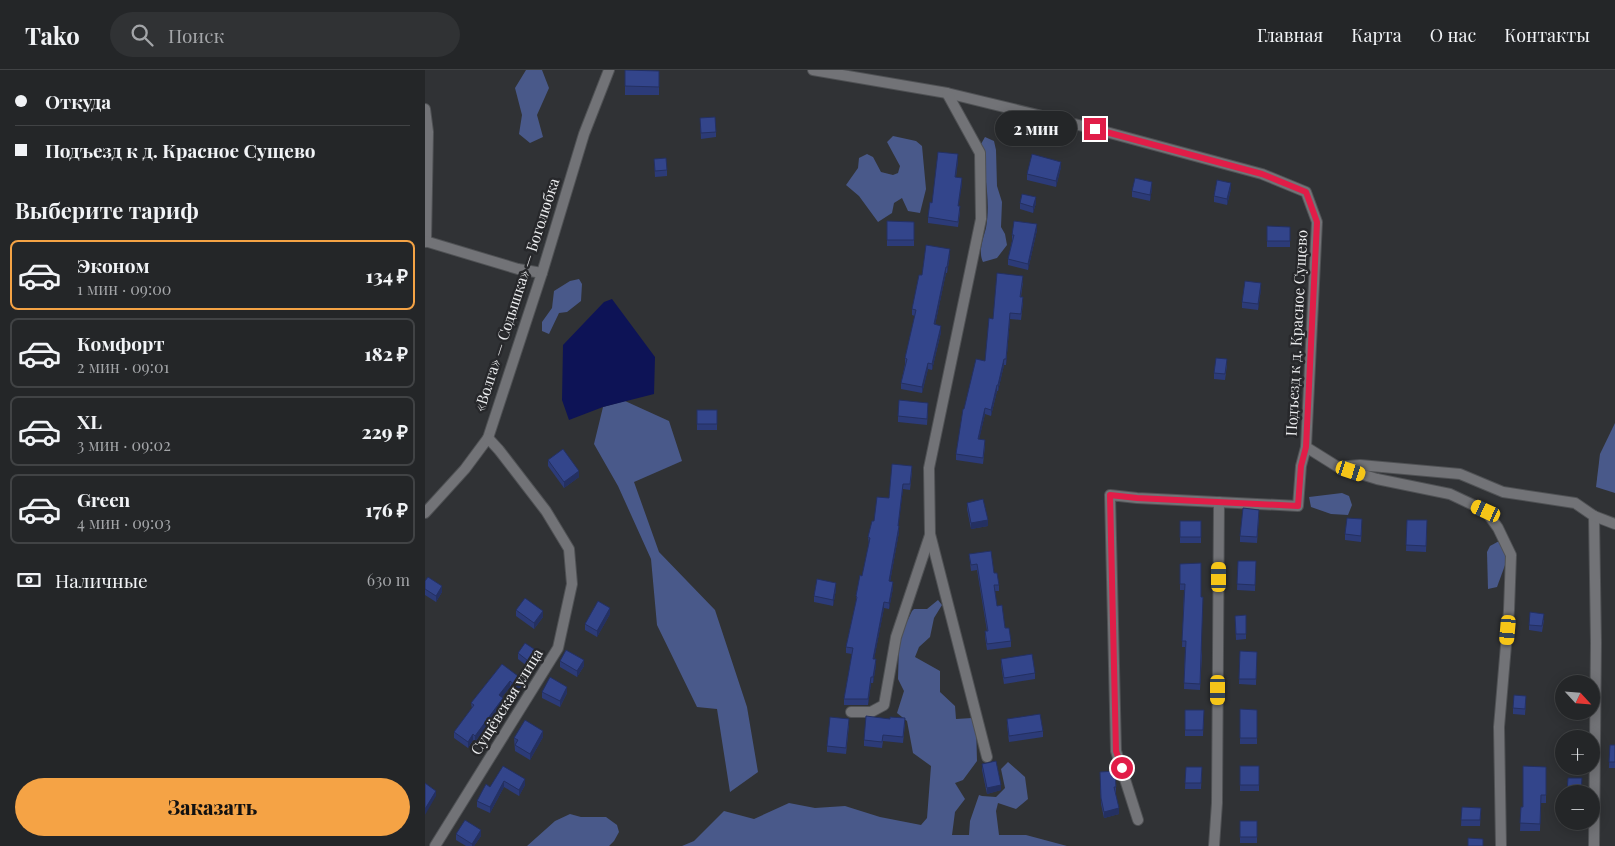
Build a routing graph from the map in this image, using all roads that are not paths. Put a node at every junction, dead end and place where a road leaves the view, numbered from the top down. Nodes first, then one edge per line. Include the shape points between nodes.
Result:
1 (609, 70) edge
2 (813, 70) edge
3 (947, 93) junction
4 (425, 109) edge
5 (425, 241) edge
6 (542, 273) junction
7 (488, 438) junction
8 (1306, 447) junction
9 (1338, 467) junction
10 (1219, 502) junction
11 (425, 512) edge
12 (1594, 516) junction
13 (1615, 524) edge
14 (930, 534) junction
15 (851, 712) dead end
16 (987, 757) dead end
17 (1138, 820) dead end
18 (435, 846) edge
19 (1214, 846) edge
20 (1501, 846) edge
21 (1594, 846) edge

1 - 6 street, «Волга» — Содышка» — Боголюбка via 584,134
2 - 3 street, Подъезд к д. Красное Сущево
3 - 8 street, Подъезд к д. Красное Сущево via 1253,172 1306,192 1317,222
3 - 14 street via 980,153 981,219 929,468
4 - 5 street via 428,132
5 - 6 street
6 - 7 street, «Волга» — Содышка» — Боголюбка
7 - 11 street, «Волга» — Содышка» — Боголюбка via 465,469
7 - 18 street, Сущёвская улица via 546,511 569,549 571,584 558,648
8 - 9 street
8 - 10 street, Подъезд к д. Красное Сущево via 1298,506
9 - 12 street via 1360,465 1460,474 1503,492 1575,503
9 - 20 street via 1377,479 1450,494 1486,511 1511,555 1499,727
10 - 17 street via 1110,495 1116,751
10 - 19 street
12 - 13 street
12 - 21 street
14 - 15 street via 896,637 883,705 871,712
14 - 16 street

